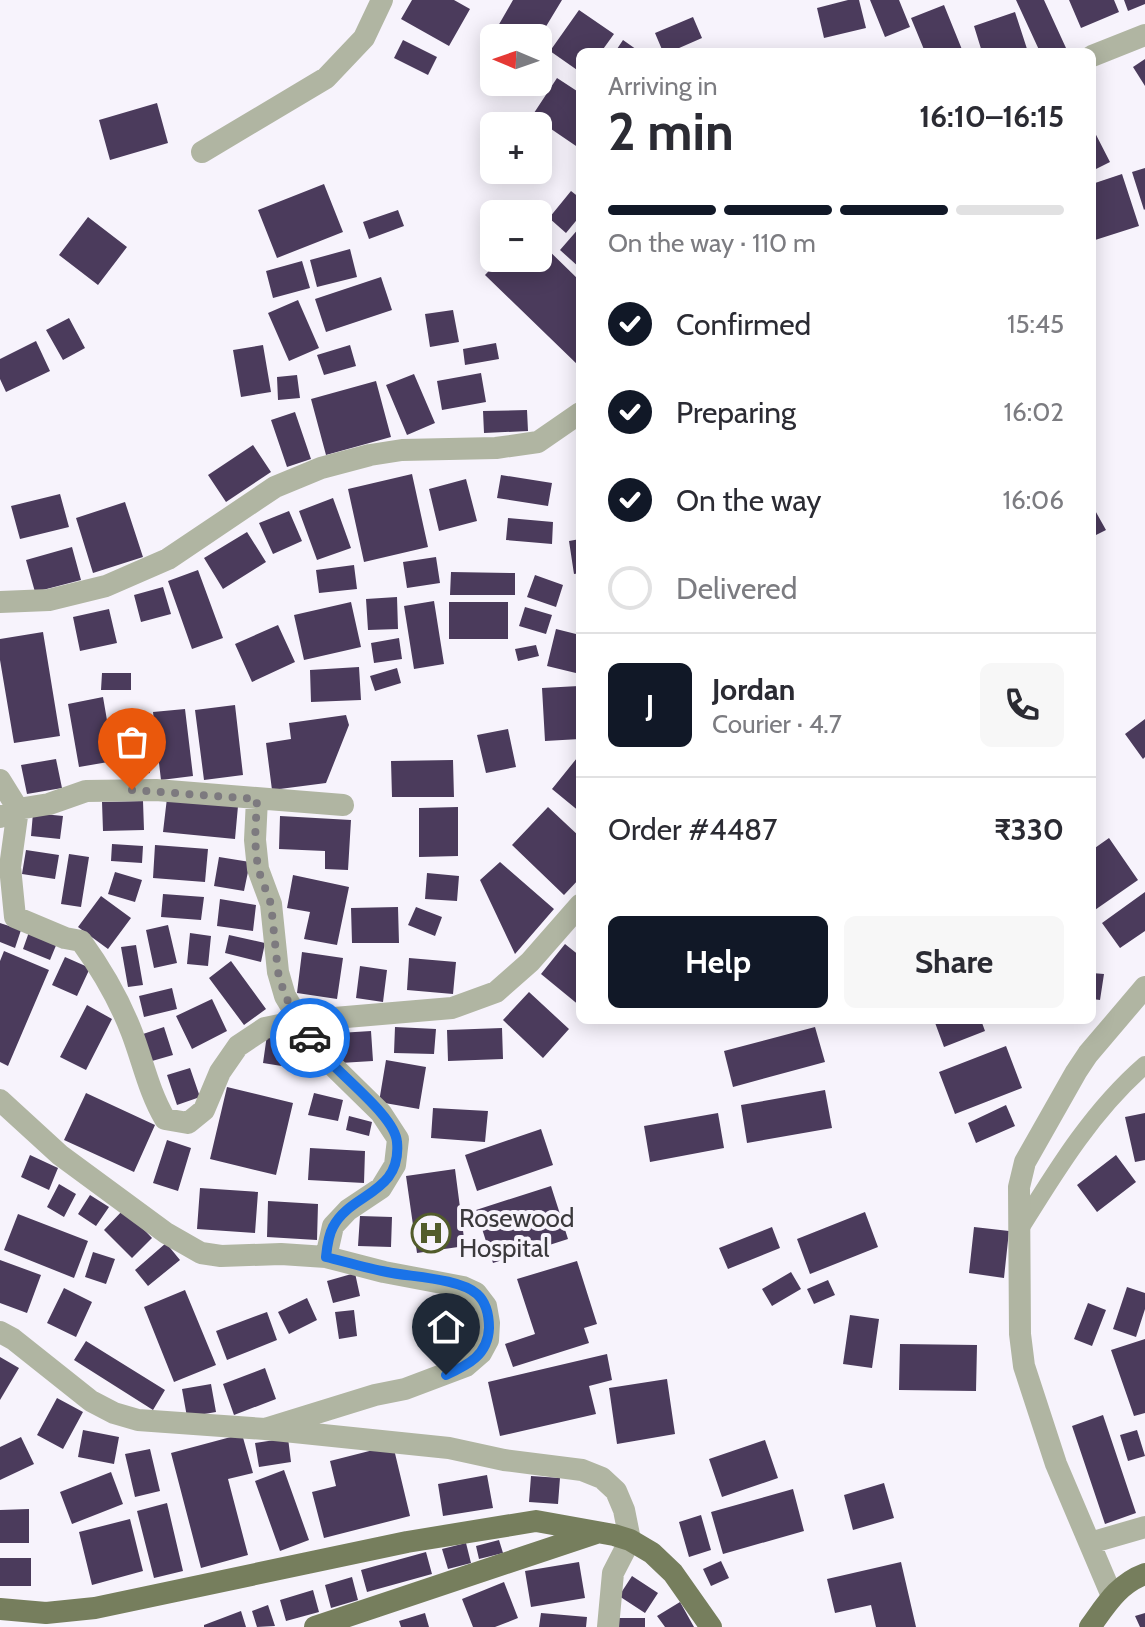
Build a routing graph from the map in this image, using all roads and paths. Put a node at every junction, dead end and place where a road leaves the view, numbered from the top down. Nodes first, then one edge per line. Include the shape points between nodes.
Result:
1 (382, 0) edge
2 (1145, 35) edge
3 (1096, 54) edge
4 (202, 152) dead end
5 (576, 416) edge
6 (0, 602) edge
7 (0, 780) edge
8 (257, 799) junction
9 (343, 805) dead end
10 (9, 813) edge
11 (576, 910) edge
12 (1145, 987) edge
13 (299, 1021) junction
14 (1145, 1065) edge
15 (0, 1100) edge
16 (1021, 1227) junction
17 (326, 1257) junction
18 (0, 1332) edge
19 (265, 1429) junction
20 (1145, 1527) edge
21 (597, 1533) junction
22 (630, 1540) junction
23 (1090, 1543) junction
24 (1145, 1574) edge
25 (1112, 1596) junction
26 (0, 1609) edge
27 (315, 1627) edge
28 (608, 1627) edge
29 (711, 1627) edge
30 (1090, 1627) edge

1 - 4 street via 364,38 326,78
2 - 3 street
5 - 6 street via 538,442 402,450 321,468 275,487 168,559 106,586 49,600
7 - 10 street
8 - 9 street
8 - 10 street via 156,790 86,791
8 - 13 street via 258,869 271,904 281,984
10 - 13 street via 15,917 81,941 110,983 165,1119 188,1123 204,1110 238,1046 265,1028
11 - 13 street via 496,992 452,1008
12 - 16 street via 1088,1054 1025,1162 1019,1187
13 - 17 street via 398,1139 395,1165 381,1188 333,1226
14 - 16 lane via 1095,1117
15 - 17 street via 60,1155 185,1246 221,1256
16 - 23 street via 1024,1366 1056,1464
17 - 19 street via 476,1293 486,1306 488,1340 466,1366 446,1375
18 - 19 street via 114,1413 169,1424
19 - 22 street via 449,1448 582,1470 616,1491
20 - 23 street
21 - 22 main road
21 - 26 main road via 536,1521 421,1539 95,1608 46,1613
21 - 27 main road
22 - 28 street via 613,1573
22 - 29 main road via 673,1573
23 - 25 street
24 - 25 main road
25 - 30 main road

